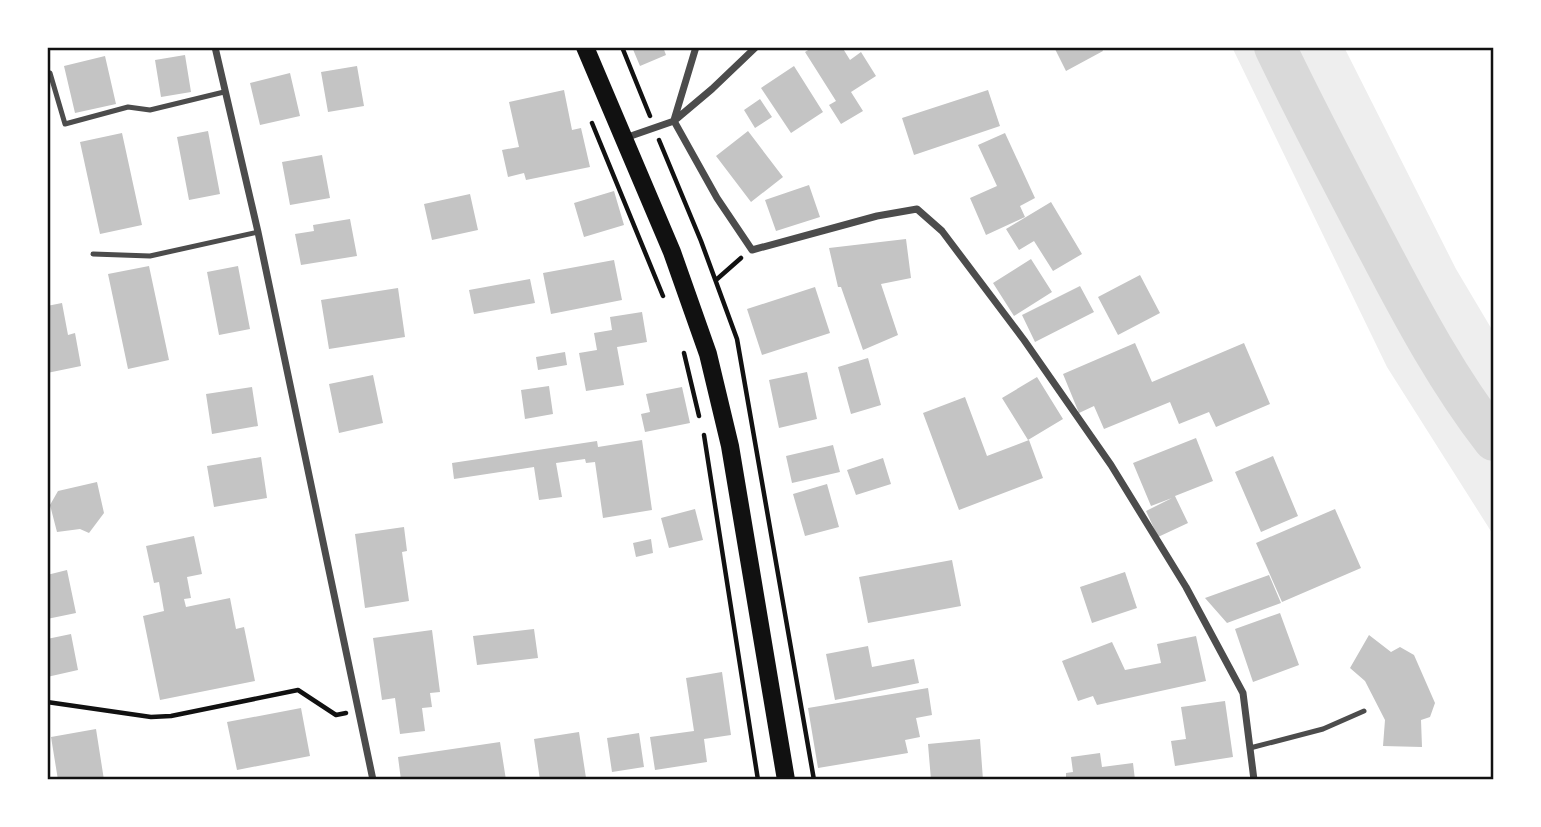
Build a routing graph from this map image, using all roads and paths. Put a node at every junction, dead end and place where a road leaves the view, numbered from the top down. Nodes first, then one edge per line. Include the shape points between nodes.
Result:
1 (215, 47) edge
2 (585, 47) edge
3 (696, 47) edge
4 (755, 47) edge
5 (50, 73) dead end
6 (224, 92) junction
7 (587, 110) dead end
8 (674, 121) junction
9 (624, 138) junction
10 (258, 232) junction
11 (752, 250) junction
12 (93, 254) dead end
13 (715, 280) dead end
14 (664, 297) dead end
15 (682, 346) dead end
16 (47, 702) edge
17 (357, 711) junction
18 (1364, 711) dead end
19 (1250, 748) junction
20 (373, 780) edge
21 (758, 780) edge
22 (786, 780) edge
23 (1254, 780) edge

1 - 6 street
2 - 9 main road
3 - 8 street
4 - 8 street
5 - 6 lane via 65,124 128,107 150,110
6 - 10 street
7 - 14 path
8 - 9 street
8 - 11 street
9 - 22 main road via 708,354 730,446
10 - 12 lane via 150,256
10 - 17 street
11 - 13 path
11 - 19 street via 917,209 942,231 1111,465 1186,587 1243,693
15 - 21 path via 705,439
16 - 17 path via 171,716 298,690 336,715
17 - 20 street
18 - 19 lane via 1323,729
19 - 23 street

